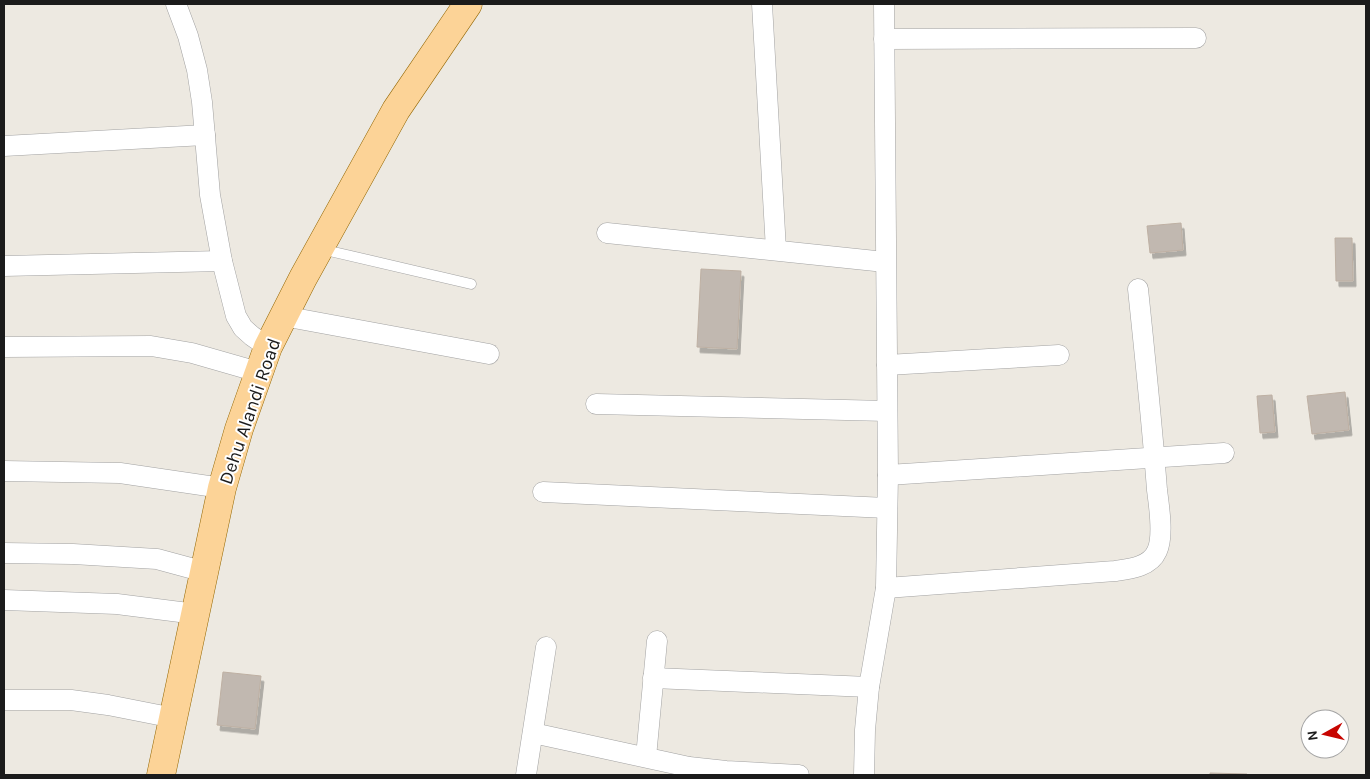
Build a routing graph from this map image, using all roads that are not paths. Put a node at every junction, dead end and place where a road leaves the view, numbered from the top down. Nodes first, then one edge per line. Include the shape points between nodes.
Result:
1 (176, 4) edge
2 (468, 4) edge
3 (762, 4) edge
4 (884, 4) edge
5 (1196, 38) dead end
6 (884, 39) junction
7 (205, 135) junction
8 (4, 146) edge
9 (607, 233) dead end
10 (320, 249) junction
11 (776, 250) junction
12 (222, 261) junction
13 (886, 262) junction
14 (4, 266) edge
15 (471, 284) dead end
16 (1138, 289) dead end
17 (283, 316) junction
18 (4, 347) edge
19 (268, 347) junction
20 (489, 354) dead end
21 (1058, 355) dead end
22 (887, 365) junction
23 (258, 372) junction
24 (596, 404) dead end
25 (887, 411) junction
26 (1224, 453) dead end
27 (1155, 458) junction
28 (4, 471) edge
29 (888, 475) junction
30 (222, 488) junction
31 (543, 492) dead end
32 (887, 508) junction
33 (4, 553) edge
34 (205, 572) junction
35 (886, 588) junction
36 (4, 600) edge
37 (196, 614) junction
38 (657, 642) dead end
39 (546, 647) dead end
40 (654, 678) junction
41 (869, 687) junction
42 (4, 700) edge
43 (174, 718) junction
44 (532, 733) junction
45 (646, 757) junction
46 (161, 775) edge
47 (526, 775) edge
48 (799, 775) edge
49 (864, 775) edge

1 - 7 street via 197,70
2 - 10 main road, Dehu Alandi Road via 396,110
3 - 11 street
4 - 6 street
5 - 6 street
6 - 13 street
7 - 8 street
7 - 12 street via 210,195
9 - 11 street
10 - 15 lane
10 - 17 main road, Dehu Alandi Road
11 - 13 street
12 - 14 street
12 - 19 street via 236,316 243,328
13 - 22 street
16 - 27 street
17 - 19 main road, Dehu Alandi Road
17 - 20 street
18 - 23 street via 151,346 192,353
19 - 23 main road, Dehu Alandi Road
21 - 22 street
22 - 25 street
23 - 30 main road, Dehu Alandi Road
24 - 25 street
25 - 29 street
26 - 27 street
27 - 29 street
27 - 35 street via 1160,533 1158,550 1148,562 1115,571
28 - 30 street via 120,473
29 - 32 street
30 - 34 main road, Dehu Alandi Road
31 - 32 street
32 - 35 street
33 - 34 street via 156,559
34 - 37 main road, Dehu Alandi Road
35 - 41 street
36 - 37 street via 117,604
37 - 43 main road, Dehu Alandi Road
38 - 40 street
39 - 44 street
40 - 41 street
40 - 45 street
41 - 49 street
42 - 43 street via 71,700
43 - 46 main road, Dehu Alandi Road
44 - 45 street
44 - 47 street
45 - 48 street via 689,767

